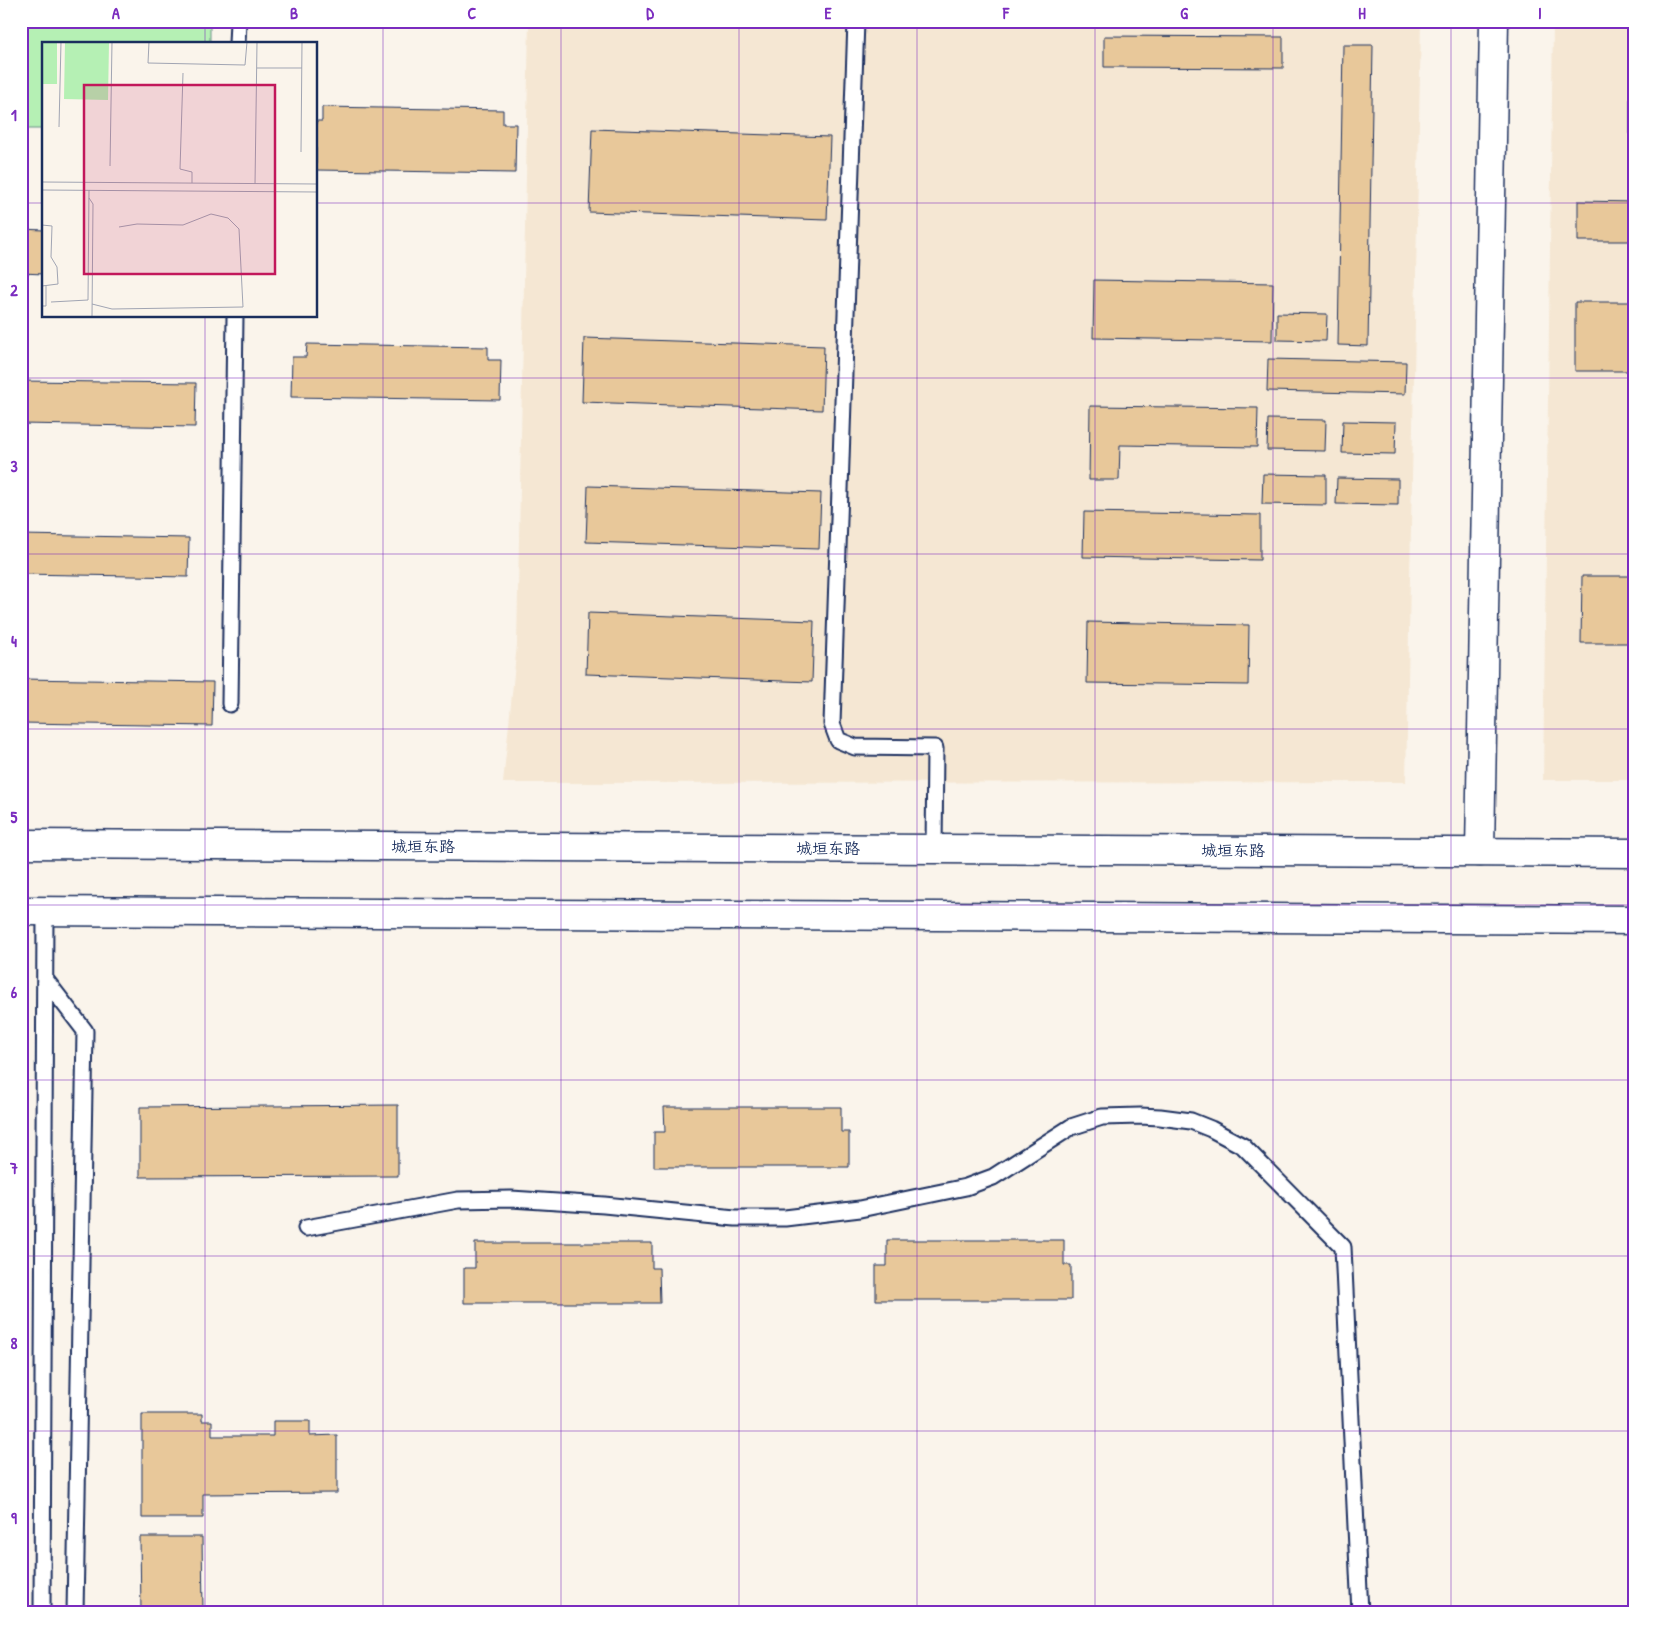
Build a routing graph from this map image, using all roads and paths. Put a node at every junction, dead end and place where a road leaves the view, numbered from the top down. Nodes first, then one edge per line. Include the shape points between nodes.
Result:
1 (238, 21) edge
2 (856, 21) edge
3 (1494, 21) edge
4 (238, 42) edge
5 (234, 318) edge
6 (230, 704) dead end
7 (21, 844) edge
8 (934, 849) junction
9 (1480, 852) junction
10 (1635, 853) edge
11 (33, 911) edge
12 (1635, 920) edge
13 (45, 979) junction
14 (306, 1228) dead end
15 (42, 1613) edge
16 (75, 1613) edge
17 (1360, 1613) edge

1 - 4 lane
2 - 8 lane via 832,724 838,740 855,747 936,748
3 - 9 main road
5 - 6 lane
7 - 8 main road, 城垣东路
8 - 9 main road, 城垣东路
9 - 10 main road, 城垣东路
11 - 12 main road
11 - 13 lane
13 - 15 lane
13 - 16 lane via 85,1031
14 - 17 lane via 467,1200 595,1204 735,1218 813,1216 966,1187 993,1177 1072,1127 1102,1117 1160,1117 1191,1121 1244,1146 1342,1247

